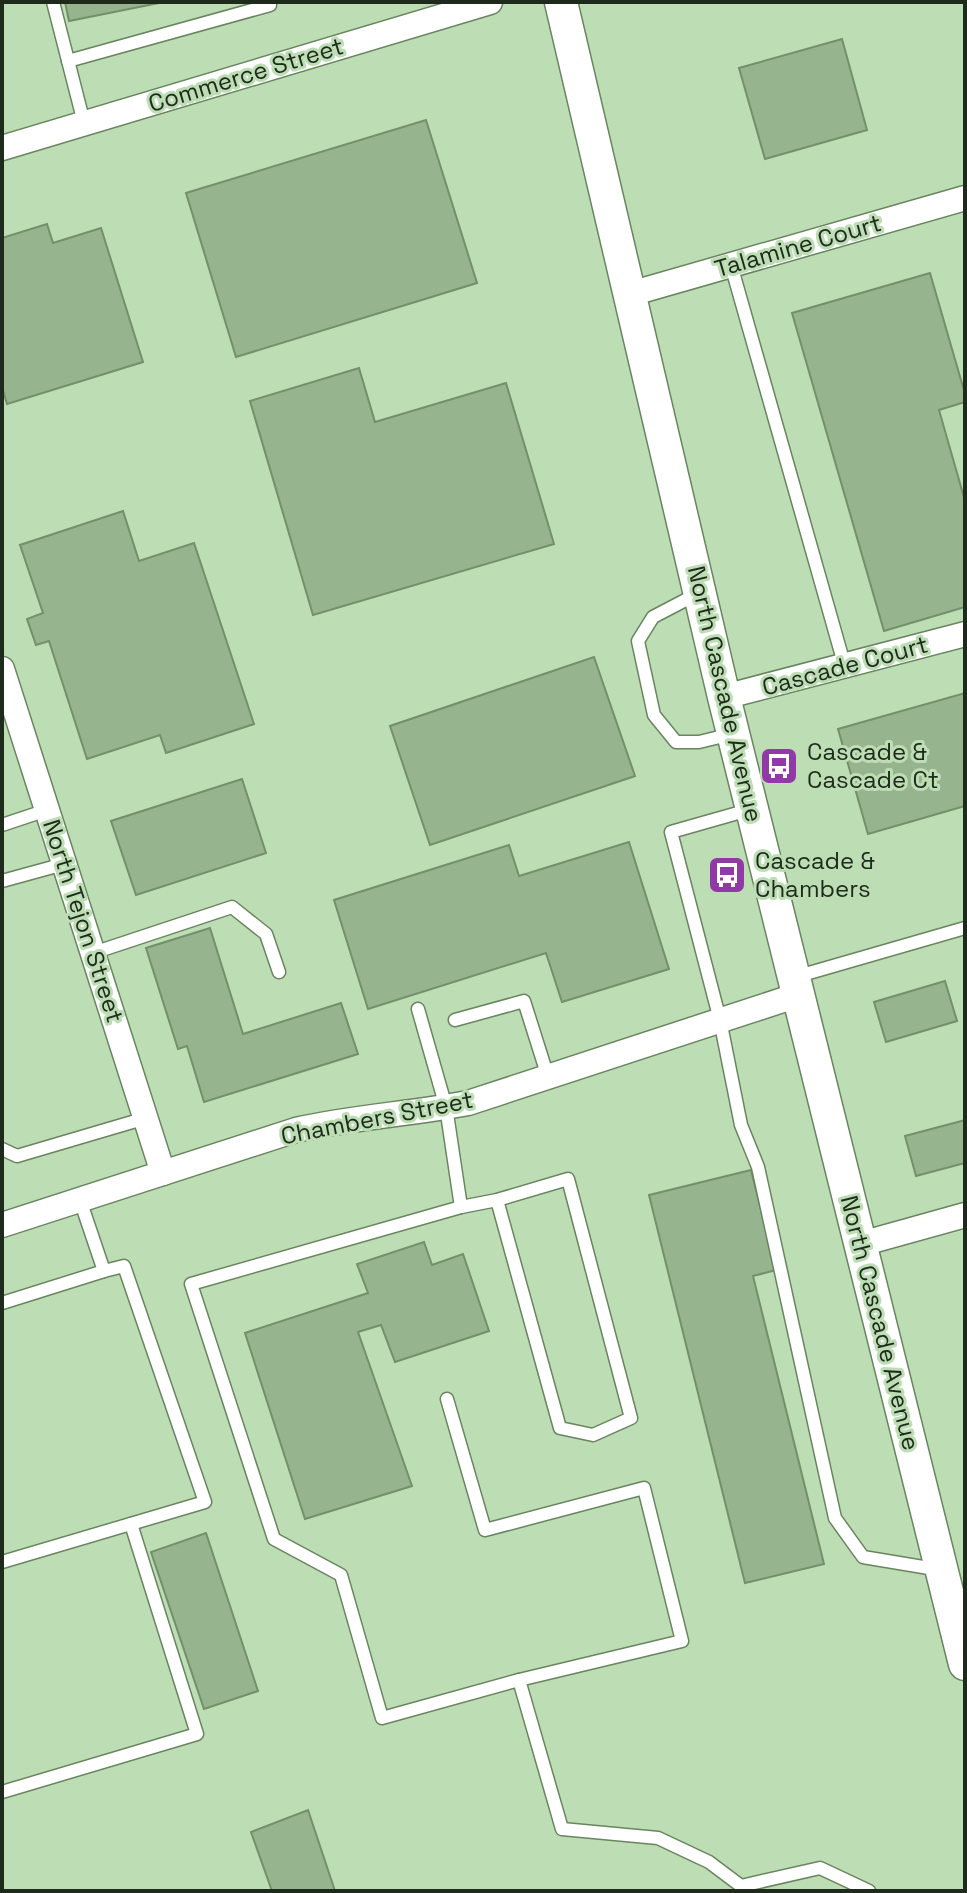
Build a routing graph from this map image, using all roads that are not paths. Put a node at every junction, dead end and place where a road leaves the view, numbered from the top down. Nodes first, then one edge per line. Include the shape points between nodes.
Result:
1 (53, 2) edge
2 (490, 2) edge
3 (561, 2) edge
4 (270, 5) dead end
5 (68, 61) junction
6 (84, 123) junction
7 (2, 148) edge
8 (965, 198) edge
9 (731, 265) junction
10 (630, 294) junction
11 (700, 593) junction
12 (965, 634) edge
13 (845, 667) junction
14 (2, 669) edge
15 (724, 697) junction
16 (733, 734) junction
17 (752, 809) junction
18 (47, 810) junction
19 (2, 825) edge
20 (64, 864) junction
21 (2, 881) edge
22 (965, 928) edge
23 (93, 953) junction
24 (279, 972) dead end
25 (795, 986) junction
26 (418, 1009) dead end
27 (455, 1020) dead end
28 (720, 1020) junction
29 (548, 1077) junction
30 (446, 1107) junction
31 (146, 1118) junction
32 (2, 1149) edge
33 (17, 1156) junction
34 (2, 1160) edge
35 (163, 1173) junction
36 (80, 1200) junction
37 (497, 1200) junction
38 (461, 1207) junction
39 (965, 1215) edge
40 (2, 1225) edge
41 (861, 1244) junction
42 (104, 1271) junction
43 (2, 1303) edge
44 (447, 1399) dead end
45 (131, 1524) junction
46 (2, 1562) edge
47 (941, 1570) junction
48 (963, 1651) edge
49 (519, 1680) junction
50 (2, 1792) edge
51 (742, 1888) edge
52 (869, 1891) edge

1 - 5 lane
2 - 6 street, Commerce Street
3 - 10 street, North Cascade Avenue
4 - 5 lane
5 - 6 lane
6 - 7 street, Commerce Street
8 - 9 street, Talamine Court
9 - 10 street, Talamine Court
9 - 13 lane
10 - 11 street, North Cascade Avenue
11 - 15 street, North Cascade Avenue
11 - 16 lane via 653,617 638,641 654,715 676,742
12 - 13 street, Cascade Court
13 - 15 street, Cascade Court
14 - 18 street, North Tejon Street
15 - 16 street, North Cascade Avenue
16 - 17 street, North Cascade Avenue
17 - 25 street, North Cascade Avenue
17 - 28 lane via 671,832
18 - 19 lane
18 - 20 street, North Tejon Street
20 - 21 lane
20 - 23 street, North Tejon Street
22 - 25 lane
23 - 24 lane via 232,907 266,934
23 - 31 street, North Tejon Street
25 - 28 street, Chambers Street
25 - 41 street, North Cascade Avenue
26 - 30 lane
27 - 29 lane via 524,1001
28 - 29 street, Chambers Street
28 - 47 lane via 835,1518 863,1557
29 - 30 street, Chambers Street
30 - 35 street, Chambers Street via 322,1124
30 - 38 lane
31 - 33 lane
31 - 35 street, North Tejon Street
32 - 33 lane
33 - 34 lane
35 - 36 street, Chambers Street
36 - 40 street, Chambers Street
36 - 42 lane
37 - 37 lane via 560,1428 593,1435 631,1418 568,1179
37 - 38 lane
38 - 49 lane via 191,1284 274,1539 341,1575 382,1718
39 - 41 street
41 - 47 street, North Cascade Avenue
42 - 43 lane
42 - 45 lane via 124,1266 205,1502
44 - 49 lane via 485,1530 644,1488 682,1641
45 - 46 lane
45 - 50 lane via 197,1734
47 - 48 street, North Cascade Avenue
49 - 51 lane via 562,1829 658,1838 709,1862
51 - 52 lane via 820,1868

